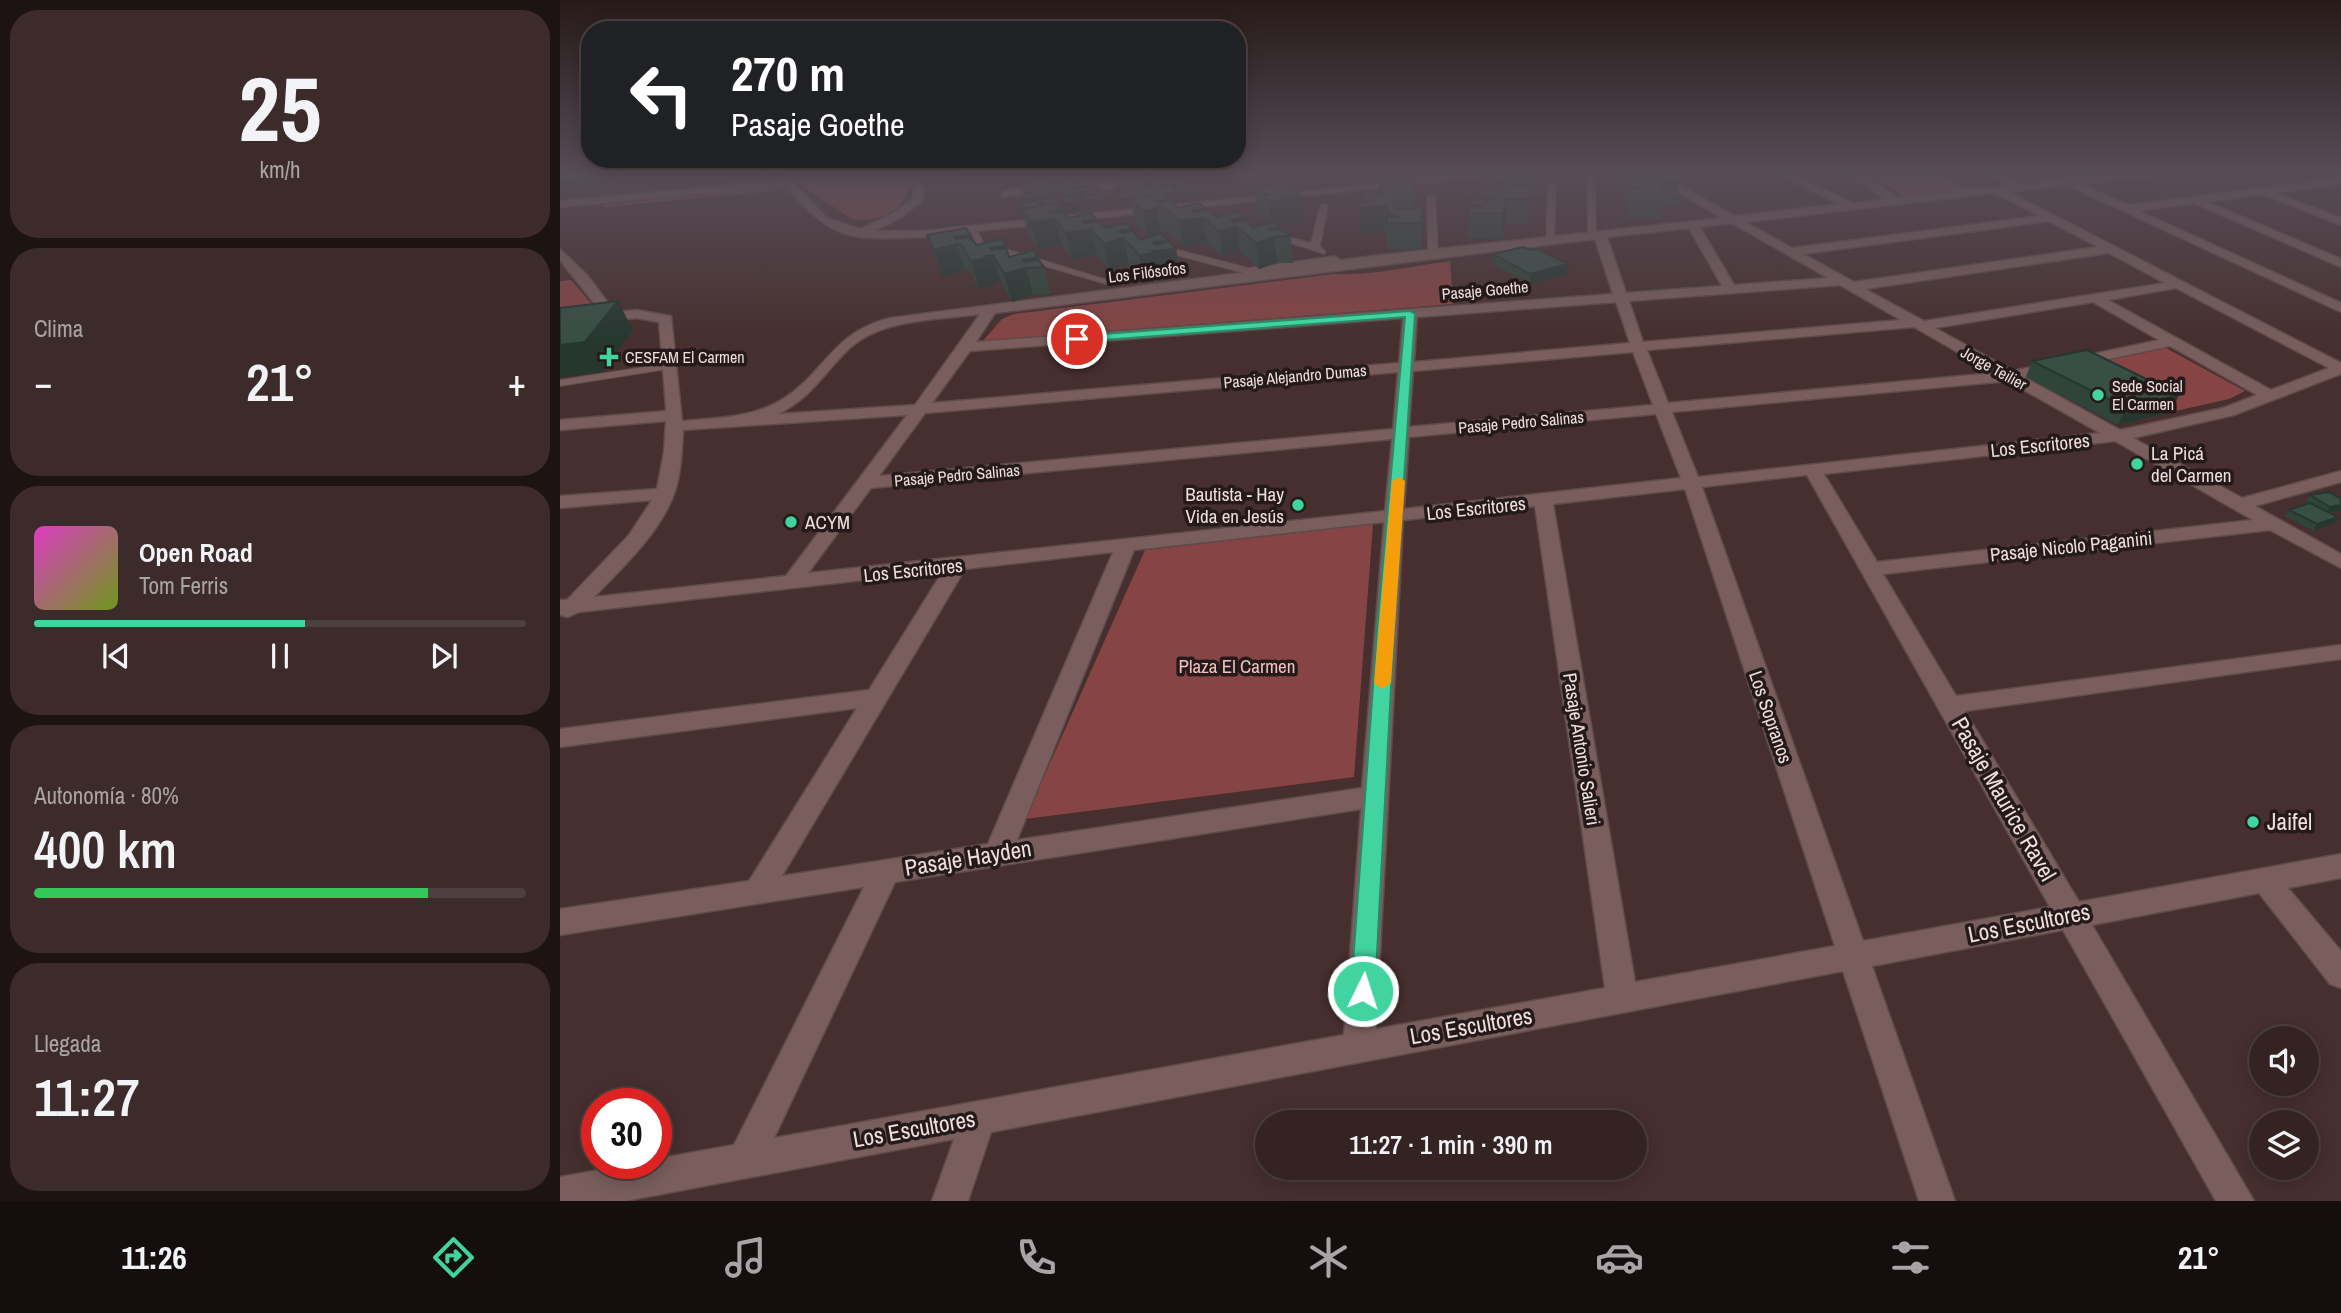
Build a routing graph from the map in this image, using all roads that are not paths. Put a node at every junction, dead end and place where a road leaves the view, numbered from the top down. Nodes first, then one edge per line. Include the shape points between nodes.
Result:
1 (849, 228) edge
2 (871, 228) edge
3 (977, 228) edge
4 (1319, 228) edge
5 (1432, 228) edge
6 (1550, 228) edge
7 (1595, 228) edge
8 (1663, 228) edge
9 (1695, 228) edge
10 (1746, 228) edge
11 (1973, 228) edge
12 (2070, 228) edge
13 (2167, 228) edge
14 (2260, 228) edge
15 (973, 230) junction
16 (863, 232) junction
17 (1264, 233) edge
18 (1596, 235) junction
19 (1550, 240) junction
20 (1149, 245) edge
21 (1315, 247) junction
22 (2113, 249) junction
23 (1788, 252) junction
24 (560, 253) edge
25 (1433, 254) junction
26 (1335, 259) junction
27 (2341, 262) edge
28 (1352, 263) junction
29 (583, 278) junction
30 (560, 280) edge
31 (1109, 282) dead end
32 (1844, 284) junction
33 (2180, 284) junction
34 (1730, 289) junction
35 (1620, 296) junction
36 (2096, 298) junction
37 (2341, 308) edge
38 (990, 310) junction
39 (1410, 314) junction
40 (610, 315) junction
41 (560, 321) edge
42 (1917, 324) junction
43 (2173, 341) junction
44 (966, 347) junction
45 (1639, 347) junction
46 (670, 366) junction
47 (1406, 367) junction
48 (2341, 369) edge
49 (2009, 376) junction
50 (560, 383) edge
51 (2270, 396) junction
52 (920, 409) junction
53 (1664, 409) junction
54 (675, 421) junction
55 (731, 424) junction
56 (560, 425) edge
57 (1402, 433) junction
58 (2117, 436) junction
59 (1813, 470) junction
60 (2341, 476) edge
61 (866, 483) junction
62 (1692, 484) junction
63 (665, 494) junction
64 (1543, 500) junction
65 (560, 502) edge
66 (2239, 505) junction
67 (1396, 517) junction
68 (2272, 524) junction
69 (1126, 546) junction
70 (2341, 562) edge
71 (957, 565) junction
72 (1870, 569) junction
73 (790, 584) junction
74 (564, 610) edge
75 (2341, 652) edge
76 (876, 697) junction
77 (1948, 705) junction
78 (560, 738) edge
79 (1376, 796) junction
80 (998, 854) junction
81 (2341, 866) edge
82 (886, 871) junction
83 (2265, 880) junction
84 (758, 891) junction
85 (2071, 915) junction
86 (560, 922) edge
87 (1853, 956) junction
88 (2341, 974) edge
89 (1622, 998) junction
90 (1359, 1047) junction
91 (979, 1117) junction
92 (744, 1160) junction
93 (606, 1193) edge
94 (560, 1195) edge
95 (950, 1201) edge
96 (1937, 1201) edge
97 (2236, 1201) edge

1 - 16 street
2 - 16 street
3 - 15 street
4 - 21 lane
5 - 25 lane
6 - 19 lane
7 - 18 lane
8 - 18 street, Los Filósofos
9 - 34 street
10 - 23 street, Jorge Teilier
11 - 23 street
12 - 22 street
13 - 37 street
14 - 27 street
15 - 16 street
15 - 31 lane via 979,244
17 - 21 lane
18 - 19 street, Los Filósofos
18 - 35 street, Los Sopranos
19 - 25 street, Los Filósofos
20 - 26 lane via 1248,271
21 - 26 lane
22 - 32 street, Pasaje Goethe
22 - 33 street
23 - 32 street, Jorge Teilier
24 - 29 street
25 - 28 street, Los Filósofos
26 - 28 lane
28 - 38 street, Los Filósofos
29 - 30 street
29 - 40 street
32 - 34 street, Pasaje Goethe
32 - 42 street, Jorge Teilier
33 - 36 street, Pasaje Alejandro Dumas
33 - 48 street
34 - 35 street, Pasaje Goethe
35 - 39 street, Pasaje Goethe
35 - 45 street, Los Sopranos
36 - 42 street, Pasaje Alejandro Dumas
36 - 43 street
38 - 44 street
38 - 55 street, Los Filósofos via 890,321 852,336 796,397
39 - 44 street, Pasaje Goethe
39 - 47 street
40 - 41 street
40 - 46 street via 666,319
42 - 45 street, Pasaje Alejandro Dumas
42 - 49 street, Jorge Teilier
43 - 49 street, Pasaje Pedro Salinas
43 - 51 street
44 - 52 street
45 - 47 street, Pasaje Alejandro Dumas
45 - 53 street, Los Sopranos
46 - 50 lane
46 - 54 street
47 - 52 street, Pasaje Alejandro Dumas
47 - 57 street
48 - 51 street, Los Escritores
49 - 53 street, Pasaje Pedro Salinas
49 - 58 street, Jorge Teilier
51 - 58 street, Los Escritores via 2204,419
52 - 55 street, Pasaje Alejandro Dumas
52 - 61 street
53 - 57 street, Pasaje Pedro Salinas
53 - 62 street, Los Sopranos
54 - 55 street, Pasaje Alejandro Dumas
54 - 56 street, Pasaje Alejandro Dumas
54 - 63 street
57 - 61 street, Pasaje Pedro Salinas
57 - 67 street
58 - 59 street, Los Escritores
58 - 66 street, Jorge Teilier
59 - 62 street, Los Escritores
59 - 72 street, Pasaje Maurice Ravel
60 - 66 street
61 - 73 street
62 - 64 street, Los Escritores
62 - 87 street, Los Sopranos
63 - 65 street
63 - 74 street via 654,516
64 - 67 street, Los Escritores
64 - 89 street, Pasaje Antonio Salieri
66 - 68 street, Jorge Teilier
67 - 69 street, Los Escritores
67 - 79 street
68 - 70 street, Jorge Teilier
68 - 72 street, Pasaje Nicolo Paganini
69 - 71 street, Los Escritores
69 - 80 street
71 - 73 street, Los Escritores
71 - 76 street
72 - 77 street, Pasaje Maurice Ravel
73 - 74 street, Los Escritores
75 - 77 street
76 - 78 street
76 - 84 street
77 - 85 street, Pasaje Maurice Ravel
79 - 80 street, Pasaje Hayden
79 - 90 street
80 - 82 street, Pasaje Hayden
81 - 83 street, Los Escultores
82 - 84 street, Pasaje Hayden
82 - 92 street
83 - 85 street, Los Escultores
83 - 88 street
84 - 86 street, Pasaje Hayden
85 - 87 street, Los Escultores
85 - 97 street, Pasaje Maurice Ravel
87 - 89 street, Los Escultores
87 - 96 street, Los Sopranos
89 - 90 street, Los Escultores
90 - 91 street, Los Escultores
91 - 92 street, Los Escultores
91 - 95 street
92 - 93 street, Los Escultores
93 - 94 street, Los Escultores

